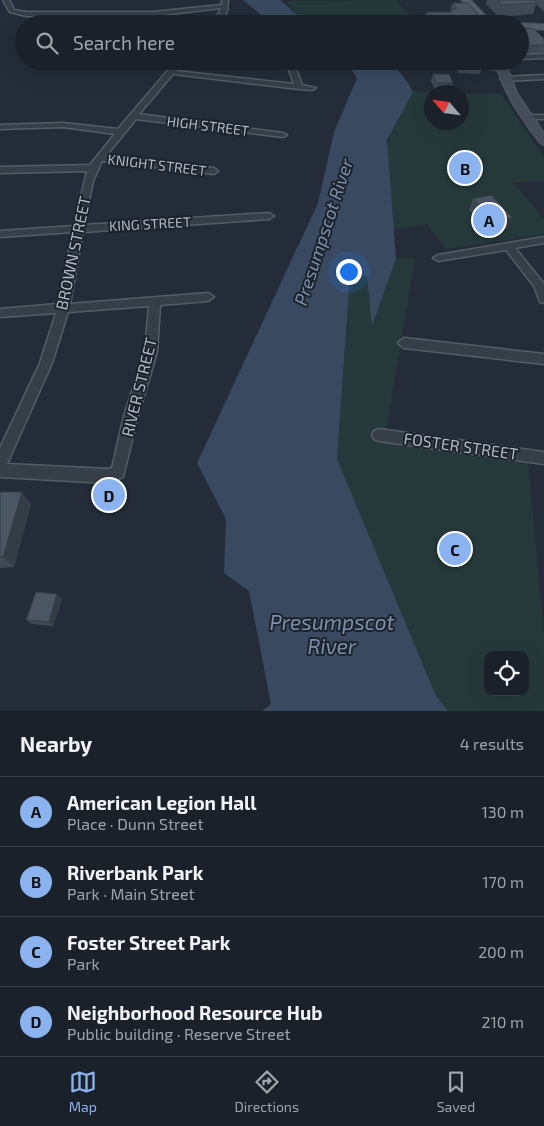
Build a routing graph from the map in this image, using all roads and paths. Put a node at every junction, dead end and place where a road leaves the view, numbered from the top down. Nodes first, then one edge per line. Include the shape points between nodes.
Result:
1 (6, 0) edge
2 (466, 0) edge
3 (225, 3) edge
4 (220, 15) edge
5 (484, 15) edge
6 (529, 26) edge
7 (544, 27) edge
8 (544, 56) edge
9 (529, 57) edge
10 (292, 70) edge
11 (503, 70) edge
12 (507, 70) edge
13 (170, 72) joint
14 (544, 77) edge
15 (299, 87) junction
16 (312, 88) dead end
17 (133, 116) junction
18 (527, 117) junction
19 (544, 117) edge
20 (0, 127) edge
21 (120, 132) junction
22 (283, 135) dead end
23 (544, 141) edge
24 (96, 163) junction
25 (0, 170) edge
26 (214, 171) dead end
27 (269, 216) dead end
28 (79, 228) junction
29 (0, 234) edge
30 (544, 240) edge
31 (508, 246) junction
32 (438, 258) dead end
33 (208, 297) dead end
34 (544, 299) edge
35 (155, 301) junction
36 (62, 308) junction
37 (0, 313) edge
38 (404, 343) dead end
39 (544, 359) edge
40 (378, 435) dead end
41 (544, 458) edge
42 (0, 464) edge
43 (0, 470) edge

1 - 3 street via 15,13 26,14 153,14
2 - 5 main road
3 - 4 street
6 - 7 main road
8 - 9 street
10 - 15 street
11 - 18 main road
12 - 14 street
13 - 15 street
13 - 17 street, BROWN STREET
15 - 16 street
17 - 21 street, BROWN STREET
17 - 22 street, HIGH STREET
18 - 19 street
18 - 23 main road
20 - 21 street via 63,125
21 - 24 street, BROWN STREET
24 - 25 street, KNIGHT STREET
24 - 26 street, KNIGHT STREET
24 - 28 street, BROWN STREET via 88,181
27 - 28 street, KING STREET
28 - 29 street, KING STREET
28 - 36 street, BROWN STREET
30 - 31 street
31 - 32 street
31 - 34 street via 539,285
33 - 35 street
35 - 36 street
35 - 43 street, RIVER STREET via 150,352 118,472 108,476
36 - 37 street
36 - 42 street, BROWN STREET via 46,364
38 - 39 street
40 - 41 street, FOSTER STREET

